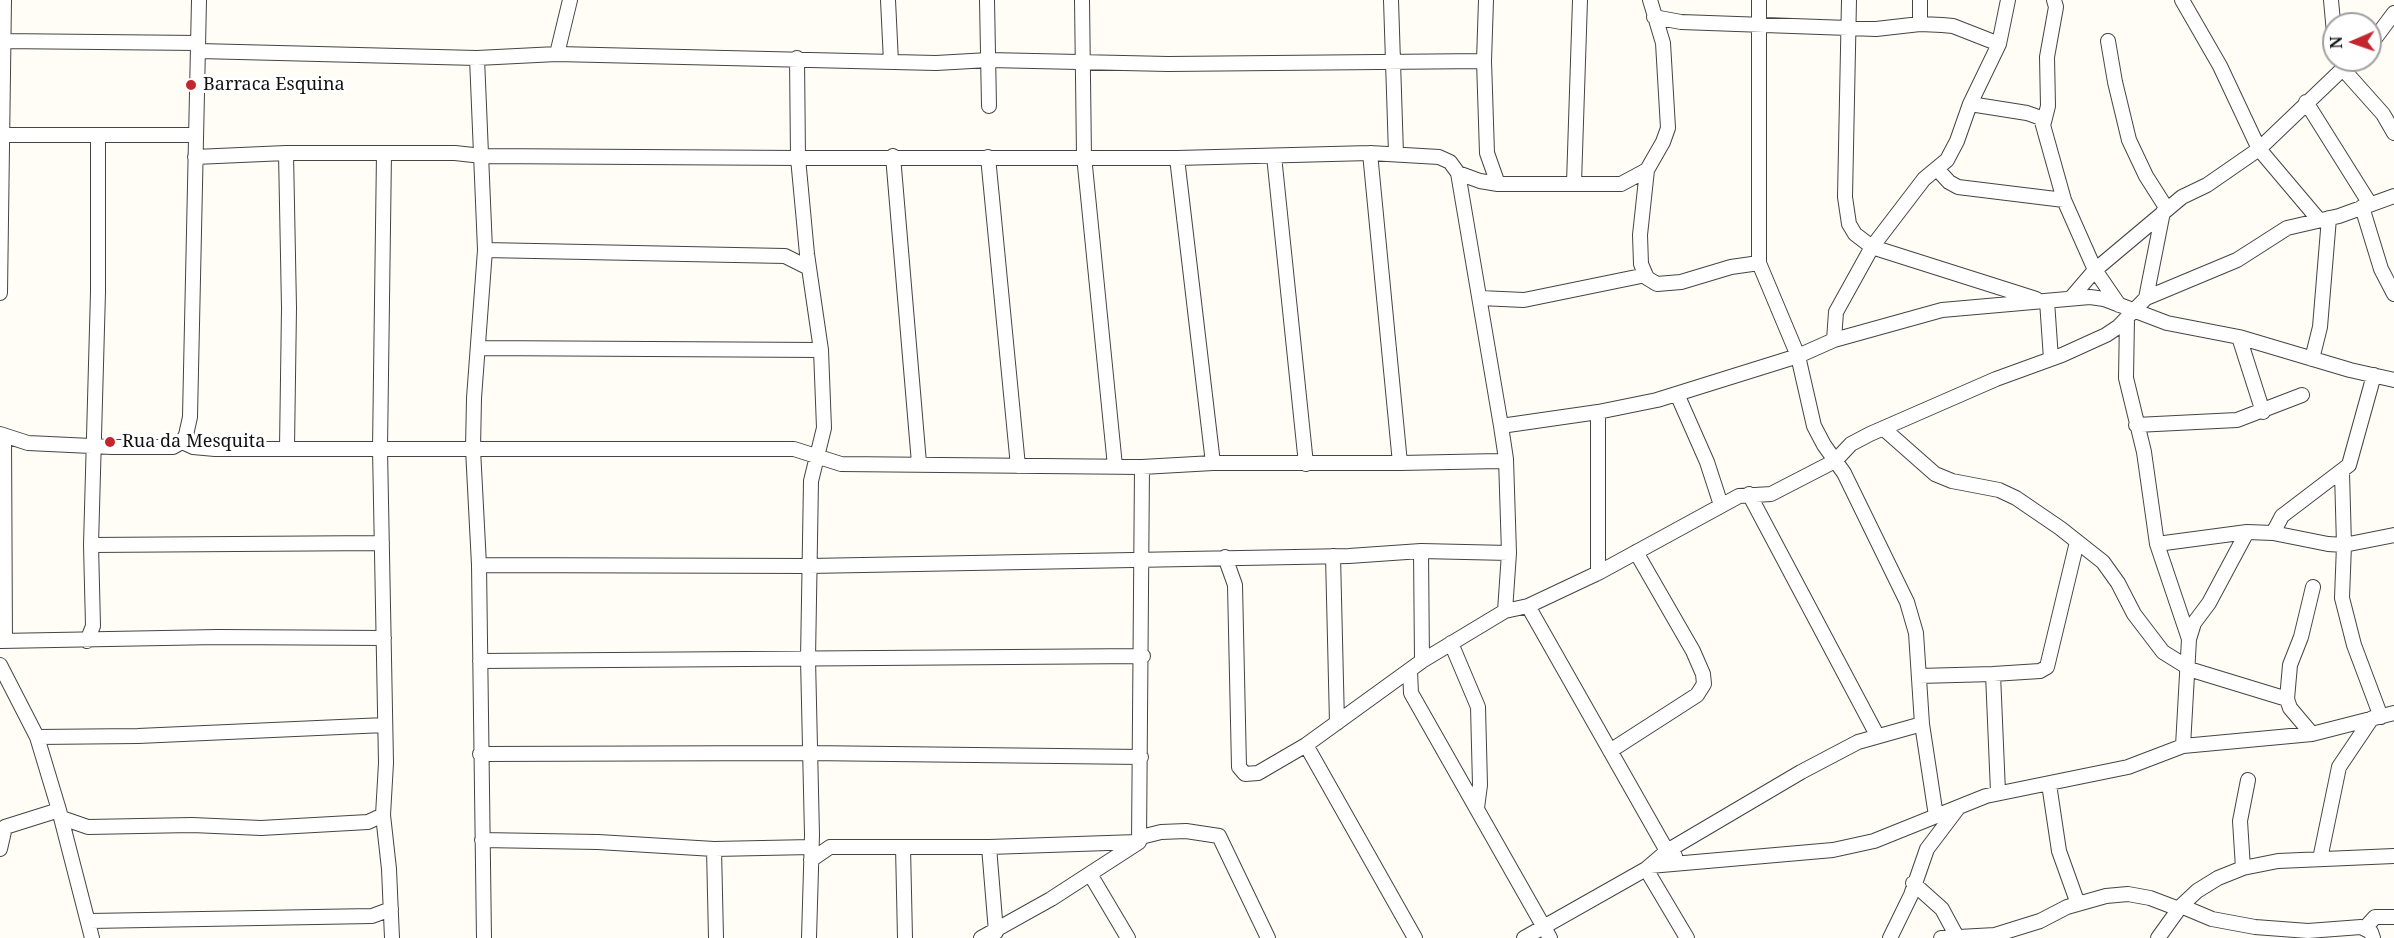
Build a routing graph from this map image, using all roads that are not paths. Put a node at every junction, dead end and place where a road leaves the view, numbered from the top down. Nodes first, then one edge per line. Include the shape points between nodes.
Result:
1 (4, 0) edge
2 (199, 0) edge
3 (570, 0) edge
4 (888, 0) edge
5 (987, 0) edge
6 (1082, 0) edge
7 (1391, 0) edge
8 (1486, 0) edge
9 (1580, 0) edge
10 (1650, 0) edge
11 (1759, 0) edge
12 (1849, 0) edge
13 (1920, 0) edge
14 (2008, 0) edge
15 (2054, 0) edge
16 (2182, 0) edge
17 (2394, 13) edge
18 (1654, 17) junction
19 (1759, 24) junction
20 (1920, 24) junction
21 (1849, 28) junction
22 (2382, 29) edge
23 (3, 41) edge
24 (2108, 41) dead end
25 (1999, 44) junction
26 (199, 47) junction
27 (557, 54) junction
28 (477, 58) junction
29 (797, 58) junction
30 (989, 60) junction
31 (1484, 61) junction
32 (891, 62) junction
33 (1084, 62) junction
34 (1392, 64) junction
35 (2337, 72) edge
36 (2353, 72) edge
37 (2306, 102) junction
38 (1970, 104) junction
39 (989, 106) dead end
40 (2044, 122) junction
41 (2394, 133) edge
42 (0, 135) edge
43 (195, 135) junction
44 (98, 136) junction
45 (2259, 149) junction
46 (286, 153) junction
47 (384, 153) junction
48 (1370, 153) junction
49 (1396, 154) junction
50 (482, 156) junction
51 (893, 156) junction
52 (1084, 156) junction
53 (1274, 156) junction
54 (195, 157) junction
55 (988, 157) junction
56 (798, 158) junction
57 (1177, 158) junction
58 (1647, 170) junction
59 (1938, 170) junction
60 (1458, 173) junction
61 (1574, 183) junction
62 (1498, 184) junction
63 (2394, 196) edge
64 (2064, 200) junction
65 (2366, 205) junction
66 (2165, 211) junction
67 (2324, 219) junction
68 (0, 227) edge
69 (805, 236) junction
70 (1872, 247) junction
71 (485, 250) junction
72 (785, 256) junction
73 (1759, 263) junction
74 (809, 268) junction
75 (2095, 270) junction
76 (1646, 275) junction
77 (0, 293) edge
78 (2394, 294) edge
79 (1480, 298) junction
80 (2072, 298) junction
81 (2146, 298) junction
82 (2045, 301) junction
83 (2126, 311) junction
84 (2240, 337) junction
85 (1834, 340) junction
86 (478, 348) junction
87 (821, 350) junction
88 (1798, 356) junction
89 (2051, 359) junction
90 (2312, 359) junction
91 (2373, 375) junction
92 (2394, 380) edge
93 (1677, 394) junction
94 (2301, 395) dead end
95 (1598, 412) junction
96 (2263, 412) junction
97 (2136, 425) junction
98 (1501, 426) junction
99 (1884, 429) junction
100 (2, 435) edge
101 (182, 442) junction
102 (94, 447) junction
103 (287, 447) junction
104 (381, 449) junction
105 (473, 449) junction
106 (817, 457) junction
107 (1506, 459) junction
108 (1835, 461) junction
109 (919, 463) junction
110 (1213, 463) junction
111 (1400, 463) junction
112 (1306, 464) junction
113 (1018, 466) junction
114 (1115, 466) junction
115 (1142, 467) junction
116 (2342, 473) junction
117 (1749, 494) junction
118 (1721, 505) junction
119 (2247, 532) junction
120 (2272, 533) junction
121 (2394, 535) edge
122 (2077, 542) junction
123 (382, 543) junction
124 (2157, 544) junction
125 (2344, 544) junction
126 (91, 545) junction
127 (1598, 548) junction
128 (1421, 551) junction
129 (1509, 553) junction
130 (1631, 555) junction
131 (1247, 556) junction
132 (1333, 556) junction
133 (1225, 557) junction
134 (1140, 560) junction
135 (479, 565) junction
136 (809, 566) junction
137 (1598, 573) junction
138 (1235, 585) junction
139 (2313, 587) dead end
140 (1528, 606) junction
141 (1505, 611) junction
142 (93, 626) junction
143 (384, 638) junction
144 (2189, 639) junction
145 (2, 641) edge
146 (87, 641) junction
147 (104, 641) junction
148 (1451, 643) junction
149 (1143, 656) junction
150 (808, 659) junction
151 (480, 661) junction
152 (1422, 661) junction
153 (2186, 666) junction
154 (2, 671) edge
155 (1410, 671) junction
156 (1993, 674) junction
157 (1919, 676) junction
158 (1389, 686) junction
159 (1411, 693) junction
160 (2287, 699) junction
161 (2382, 716) edge
162 (1337, 723) junction
163 (1922, 724) junction
164 (385, 725) junction
165 (2312, 734) junction
166 (1877, 735) junction
167 (37, 737) junction
168 (1306, 745) junction
169 (2183, 746) junction
170 (1610, 751) junction
171 (808, 753) junction
172 (480, 754) junction
173 (1141, 757) junction
174 (2248, 780) dead end
175 (2049, 784) junction
176 (1998, 792) junction
177 (1477, 808) junction
178 (61, 814) junction
179 (1936, 821) junction
180 (383, 822) junction
181 (88, 827) junction
182 (482, 840) junction
183 (1140, 840) junction
184 (811, 847) junction
185 (830, 847) junction
186 (903, 847) junction
187 (990, 847) junction
188 (0, 849) edge
189 (70, 849) junction
190 (714, 849) junction
191 (1667, 851) junction
192 (2394, 856) edge
193 (2320, 859) junction
194 (1688, 862) junction
195 (1648, 867) junction
196 (2243, 868) junction
197 (1090, 874) junction
198 (1913, 883) junction
199 (2079, 904) junction
200 (2180, 908) junction
201 (391, 909) junction
202 (372, 916) junction
203 (2394, 917) edge
204 (90, 921) junction
205 (391, 931) edge
206 (996, 932) junction
207 (1546, 932) edge
208 (2254, 932) edge
209 (2369, 933) edge
210 (1956, 935) junction
211 (1996, 936) edge
212 (92, 938) edge
213 (484, 938) edge
214 (711, 938) edge
215 (716, 938) edge
216 (809, 938) edge
217 (905, 938) edge
218 (981, 938) edge
219 (1128, 938) edge
220 (1268, 938) edge
221 (1415, 938) edge
222 (1524, 938) edge
223 (1687, 938) edge
224 (1890, 938) edge
225 (1941, 938) edge
226 (2158, 938) edge

1 - 23 street
2 - 26 street
3 - 27 street
4 - 32 street
5 - 30 street
6 - 33 street
7 - 34 street
8 - 31 street
9 - 61 street
10 - 18 street
11 - 19 street
12 - 21 street
13 - 20 street
14 - 25 street
15 - 40 street
16 - 45 street via 2220,66
17 - 22 street
18 - 19 street via 1681,22
18 - 58 street via 1667,68 1668,128
19 - 21 street
19 - 73 street
20 - 21 street
20 - 25 street via 1953,26
21 - 70 street via 1845,197 1849,224 1861,241
23 - 26 street
23 - 42 street
24 - 66 street via 2129,140
25 - 38 street
26 - 28 street
26 - 43 street
27 - 28 street
27 - 29 street
28 - 50 street
29 - 32 street
29 - 56 street
30 - 32 street
30 - 33 street
30 - 39 street
31 - 34 street
31 - 62 street via 1487,153
33 - 34 street
33 - 52 street
34 - 49 street
35 - 37 street
36 - 41 street
37 - 45 street
37 - 65 street
38 - 40 street via 2027,112
38 - 59 street via 1957,141
40 - 64 street
42 - 44 street
42 - 68 street
43 - 44 street
43 - 54 street
44 - 102 street
45 - 66 street
45 - 67 street
46 - 47 street
46 - 54 street
46 - 103 street
47 - 50 street
47 - 104 street
48 - 49 street
48 - 53 street
48 - 111 street
49 - 60 street via 1439,157 1450,162
50 - 56 street
50 - 71 street
51 - 55 street
51 - 56 street
51 - 109 street
52 - 55 street
52 - 57 street
52 - 114 street
53 - 57 street
53 - 112 street
54 - 101 street via 189,417
55 - 113 street
56 - 69 street
57 - 110 street
58 - 61 street via 1621,184
58 - 76 street via 1640,235 1641,264
59 - 64 street via 1958,187
59 - 70 street via 1924,179
60 - 62 street
60 - 79 street
61 - 62 street
63 - 65 street
64 - 75 street
65 - 67 street
65 - 78 street via 2381,269
66 - 75 street
66 - 81 street
67 - 81 street via 2287,228 2237,260
67 - 90 street via 2320,327
68 - 77 street
69 - 72 street
69 - 74 street
70 - 82 street
70 - 85 street via 1836,312
71 - 72 street
71 - 86 street
72 - 74 street
73 - 76 street via 1669,283 1653,283
73 - 88 street
74 - 87 street
75 - 80 street
75 - 83 street
76 - 79 street via 1524,300
79 - 98 street
80 - 82 street
80 - 83 street via 2090,297
81 - 83 street
82 - 85 street via 1953,308
82 - 89 street
83 - 84 street
83 - 89 street via 2106,334
83 - 97 street via 2126,378
84 - 90 street
84 - 96 street
85 - 88 street
86 - 87 street
86 - 105 street
87 - 106 street via 824,428
88 - 93 street
88 - 108 street via 1814,426
89 - 99 street
90 - 91 street
91 - 92 street
91 - 116 street via 2355,451
93 - 95 street
93 - 118 street
94 - 96 street
95 - 98 street
95 - 127 street
96 - 97 street via 2220,422
97 - 124 street via 2144,452
98 - 107 street
99 - 108 street via 1851,444
99 - 122 street via 1935,474 2016,498
100 - 102 street via 28,443
100 - 145 street
101 - 102 street via 173,447
101 - 103 street via 215,449
102 - 126 street
103 - 104 street
104 - 105 street
104 - 123 street
105 - 106 street via 794,449
105 - 135 street
106 - 109 street via 841,464
106 - 136 street via 811,481
107 - 111 street
107 - 129 street
108 - 117 street via 1771,494
108 - 157 street via 1903,588 1916,633
109 - 113 street
110 - 112 street
110 - 115 street
111 - 112 street
113 - 114 street
114 - 115 street
115 - 134 street
116 - 120 street via 2282,516
116 - 125 street
117 - 118 street
117 - 166 street
118 - 130 street
119 - 120 street
119 - 124 street
119 - 144 street via 2194,623
120 - 125 street via 2315,543
121 - 125 street
122 - 153 street via 2103,562 2154,642
122 - 156 street via 2049,664 2040,671
123 - 126 street
123 - 143 street
124 - 144 street
125 - 161 street via 2344,609
126 - 142 street
127 - 130 street
127 - 137 street
128 - 129 street
128 - 132 street
128 - 152 street
129 - 141 street
130 - 137 street
130 - 170 street via 1694,651 1704,684 1697,695
131 - 132 street
131 - 133 street
131 - 138 street
132 - 162 street
133 - 134 street
133 - 138 street
134 - 136 street
134 - 149 street
135 - 136 street
135 - 151 street
136 - 150 street
137 - 140 street
138 - 168 street via 1241,772 1258,773
139 - 160 street via 2290,665
140 - 141 street
140 - 170 street
141 - 148 street
142 - 146 street
142 - 147 street
143 - 147 street
143 - 164 street
144 - 153 street
145 - 146 street
146 - 147 street
148 - 152 street
148 - 177 street via 1478,707
149 - 150 street
149 - 173 street
150 - 151 street
150 - 171 street
151 - 172 street
152 - 155 street
153 - 160 street
153 - 169 street
154 - 167 street
155 - 158 street
155 - 159 street
156 - 157 street
156 - 176 street
157 - 163 street
158 - 159 street
158 - 162 street
159 - 177 street
160 - 165 street
161 - 165 street
161 - 193 street via 2339,767
162 - 168 street
163 - 166 street
163 - 179 street
164 - 167 street
164 - 180 street
165 - 169 street
166 - 191 street via 1801,772
167 - 178 street
168 - 221 street
169 - 175 street via 2128,767
170 - 191 street
171 - 172 street
171 - 173 street
171 - 184 street
172 - 182 street
173 - 183 street
174 - 196 street via 2240,821
175 - 176 street
175 - 199 street via 2060,851
176 - 179 street via 1961,804
177 - 207 street
178 - 181 street
178 - 188 street via 6,827
178 - 189 street
179 - 194 street via 1874,842 1833,850
179 - 198 street
180 - 181 street via 298,827
180 - 201 street
181 - 189 street
182 - 190 street
182 - 213 street
183 - 187 street
183 - 197 street
183 - 220 street via 1161,832 1219,836
184 - 185 street
184 - 185 street
184 - 190 street
184 - 216 street
185 - 186 street
186 - 187 street
186 - 217 street
187 - 206 street
189 - 204 street
190 - 215 street
191 - 194 street
191 - 195 street
192 - 193 street
193 - 196 street via 2258,863
194 - 195 street
195 - 207 street
195 - 223 street
196 - 200 street via 2218,878
197 - 206 street
197 - 219 street
198 - 210 street via 1941,909
198 - 224 street
199 - 200 street via 2128,894
199 - 211 street
200 - 208 street
200 - 226 street
201 - 202 street
201 - 205 street
202 - 204 street
202 - 205 street
203 - 209 street via 2375,917
204 - 212 street
206 - 218 street
207 - 222 street
208 - 209 street
210 - 211 street
210 - 225 street
214 - 215 street

